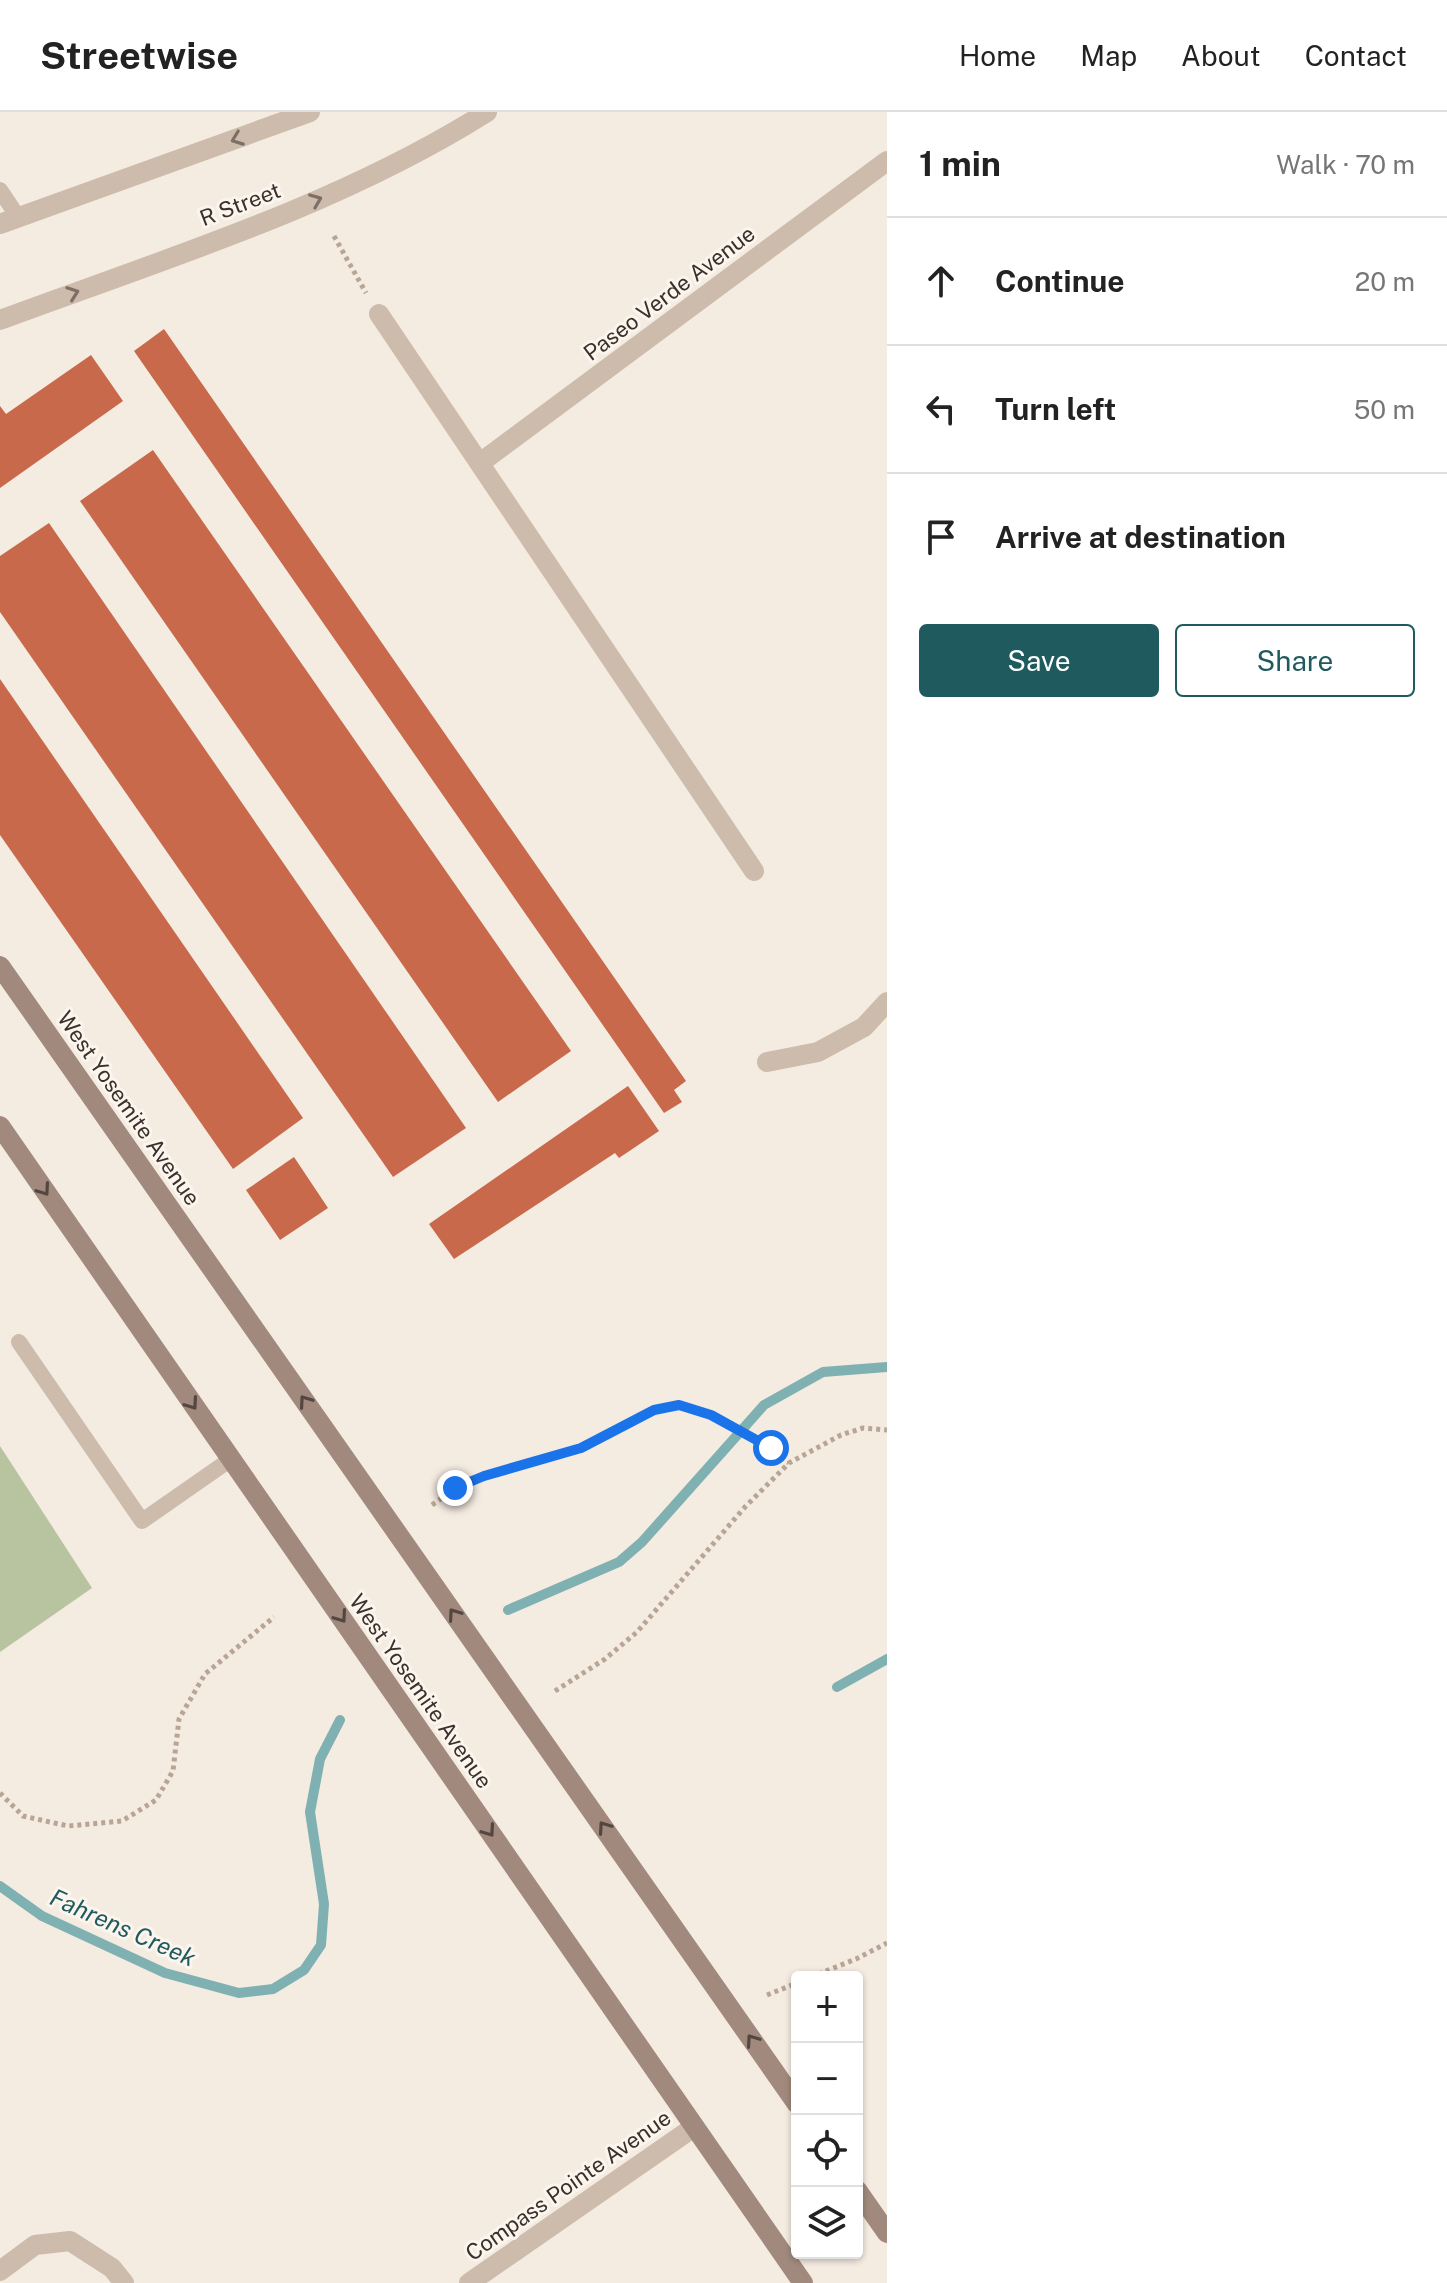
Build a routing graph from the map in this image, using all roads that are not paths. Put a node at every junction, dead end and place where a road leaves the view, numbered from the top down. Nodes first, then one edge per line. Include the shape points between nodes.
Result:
1 (310, 112) edge
2 (487, 112) edge
3 (887, 161) edge
4 (0, 190) edge
5 (9, 220) edge
6 (379, 314) road end
7 (0, 320) edge
8 (480, 463) junction
9 (754, 871) dead end
10 (0, 966) edge
11 (887, 1002) edge
12 (767, 1062) dead end
13 (0, 1126) edge
14 (19, 1342) dead end
15 (231, 1459) junction
16 (791, 2095) edge
17 (694, 2127) junction
18 (863, 2199) edge
19 (887, 2233) edge
20 (0, 2271) edge
21 (124, 2283) edge
22 (469, 2283) edge
23 (803, 2283) edge

1 -> 5 street
7 -> 2 street, R Street via 346,188
3 - 8 street, Paseo Verde Avenue
4 - 5 lane
6 - 8 street
8 - 9 street
16 -> 10 main road, West Yosemite Avenue
11 - 12 street via 864,1027 818,1052
13 -> 15 main road, West Yosemite Avenue
14 - 15 lane via 142,1521
15 -> 17 main road, West Yosemite Avenue
17 - 22 street, Compass Pointe Avenue
17 - 23 main road, West Yosemite Avenue
18 - 19 main road
20 - 21 street via 35,2245 70,2241 112,2268

